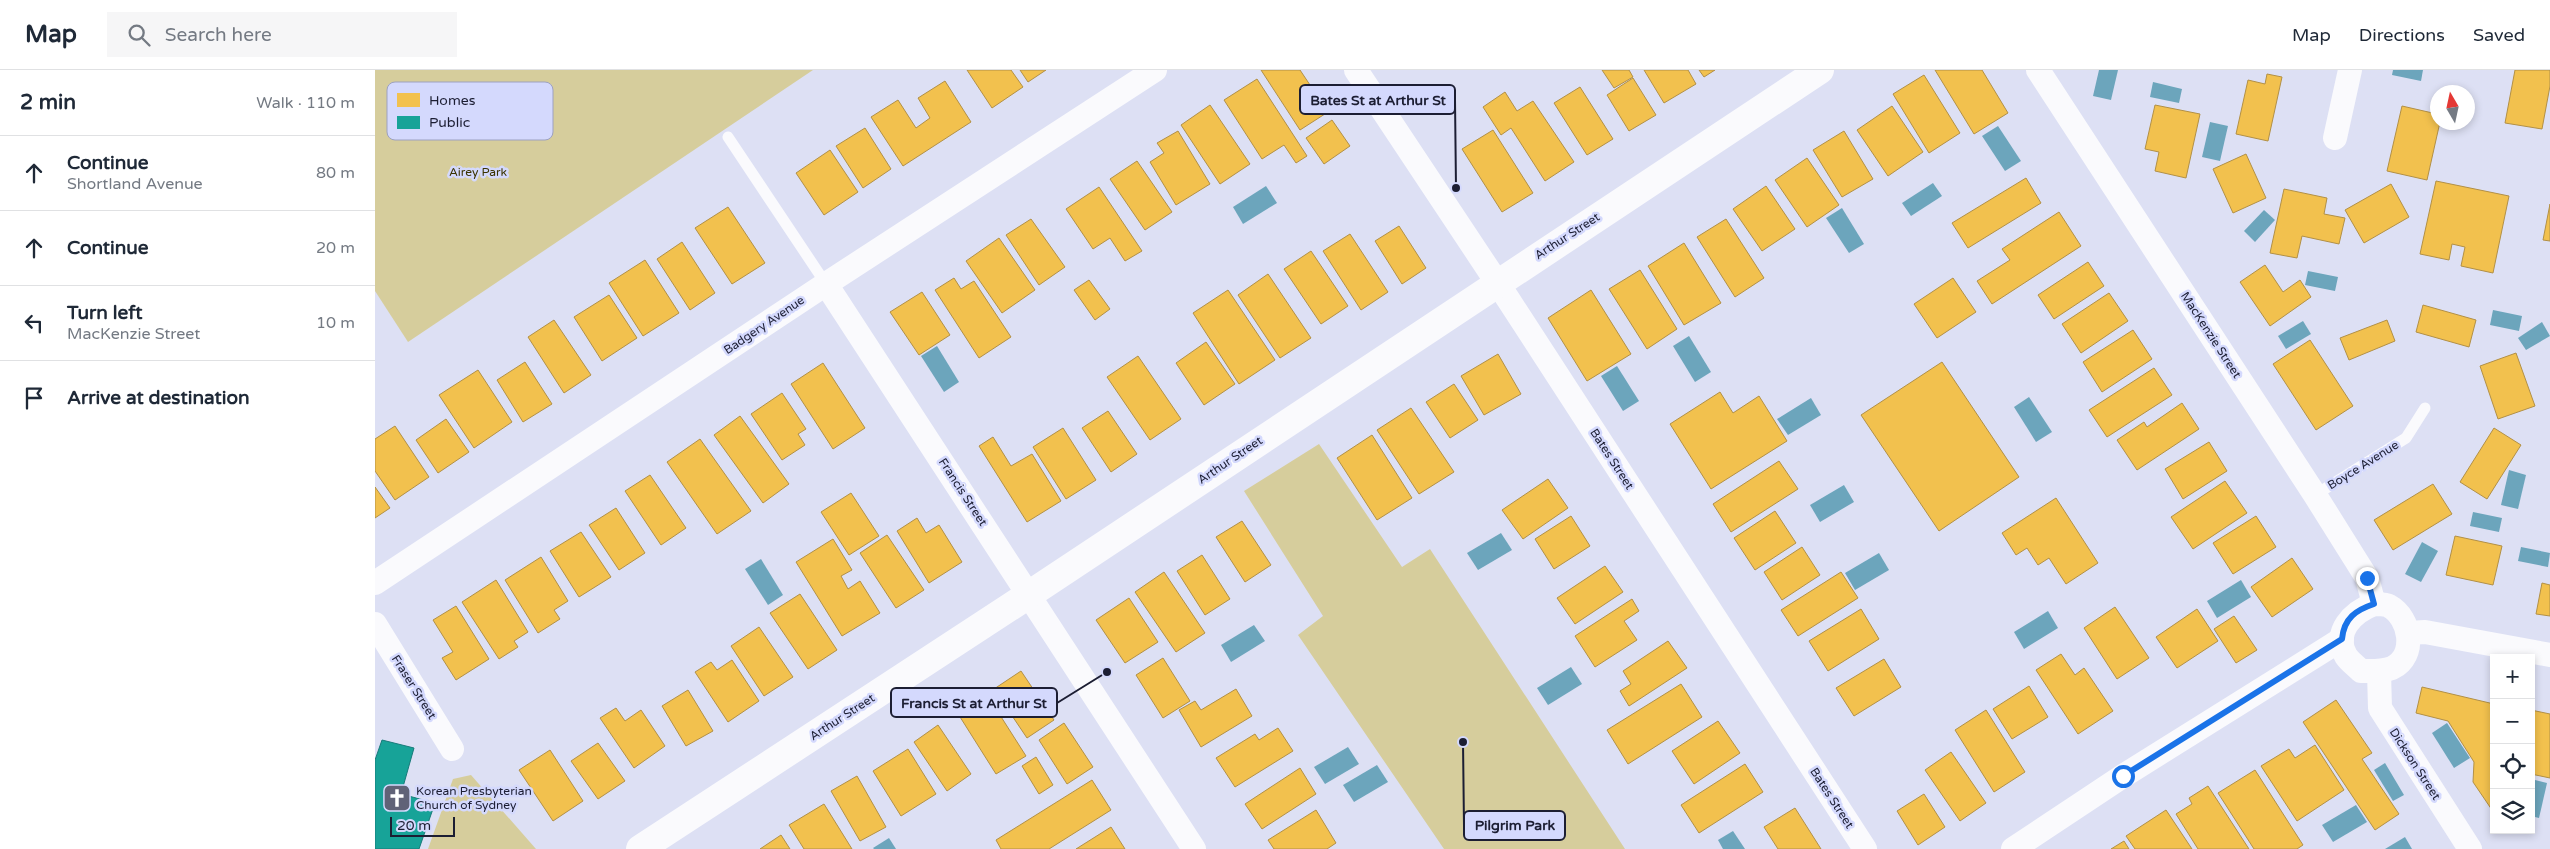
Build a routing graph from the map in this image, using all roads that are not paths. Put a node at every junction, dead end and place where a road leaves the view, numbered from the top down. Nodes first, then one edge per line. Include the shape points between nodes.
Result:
1 (1155, 70) edge
2 (1356, 70) edge
3 (1820, 70) edge
4 (2038, 70) edge
5 (2350, 70) edge
6 (729, 137) dead end
7 (2335, 138) dead end
8 (1497, 282) junction
9 (826, 284) junction
10 (2425, 408) dead end
11 (2315, 495) junction
12 (375, 583) edge
13 (1029, 594) junction
14 (2374, 604) junction
15 (375, 624) edge
16 (2409, 633) junction
17 (2342, 639) junction
18 (2550, 655) edge
19 (2379, 672) junction
20 (452, 749) dead end
21 (640, 849) edge
22 (1194, 849) edge
23 (1865, 849) edge
24 (2013, 849) edge
25 (2470, 849) edge

1 - 9 street, Badgery Avenue
2 - 8 street, Bates Street
3 - 8 main road, Arthur Street
4 - 11 street, MacKenzie Street
5 - 7 street
6 - 9 lane, Francis Street
8 - 13 main road, Arthur Street
8 - 23 street, Bates Street
9 - 12 street, Badgery Avenue
9 - 13 street, Francis Street
10 - 11 lane, Boyce Avenue via 2406,438
11 - 14 street, MacKenzie Street via 2367,578
13 - 21 main road, Arthur Street
13 - 22 street, Francis Street
14 - 16 street via 2389,606 2405,621
14 - 17 street via 2353,615 2343,626
15 - 20 street, Fraser Street
16 - 18 street via 2425,632
16 - 19 street via 2403,657 2393,667
17 - 19 street via 2346,656 2361,671
17 - 24 street
19 - 25 street, Dickson Street via 2380,708

